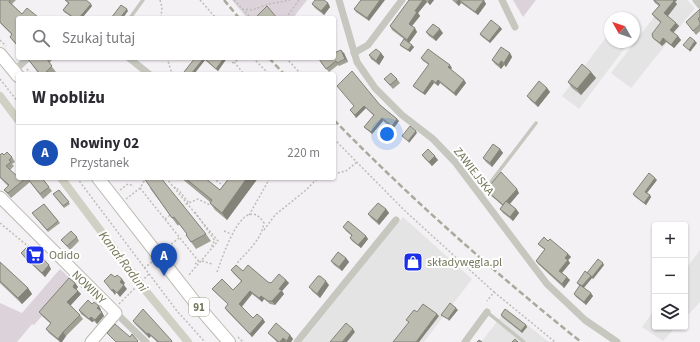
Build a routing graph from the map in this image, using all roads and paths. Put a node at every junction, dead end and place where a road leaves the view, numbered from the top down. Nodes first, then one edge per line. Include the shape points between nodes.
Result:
1 (143, 0) edge
2 (160, 0) edge
3 (200, 0) edge
4 (234, 0) edge
5 (290, 0) edge
6 (299, 0) edge
7 (339, 0) edge
8 (402, 0) edge
9 (502, 0) edge
10 (696, 0) edge
11 (700, 5) edge
12 (242, 9) junction
13 (131, 16) edge
14 (161, 16) edge
15 (214, 16) edge
16 (249, 16) edge
17 (287, 16) edge
18 (515, 27) dead end
19 (354, 53) junction
20 (0, 54) edge
21 (26, 60) edge
22 (132, 60) edge
23 (168, 60) edge
24 (238, 60) edge
25 (255, 60) edge
26 (288, 60) edge
27 (18, 72) edge
28 (147, 72) edge
29 (171, 72) edge
30 (242, 72) edge
31 (267, 72) edge
32 (300, 72) edge
33 (16, 74) edge
34 (0, 79) edge
35 (16, 99) edge
36 (536, 123) dead end
37 (336, 141) edge
38 (357, 162) junction
39 (336, 174) edge
40 (78, 180) edge
41 (100, 180) edge
42 (145, 180) edge
43 (168, 180) edge
44 (215, 180) edge
45 (269, 180) edge
46 (316, 180) edge
47 (228, 183) edge
48 (134, 186) dead end
49 (140, 188) junction
50 (120, 190) dead end
51 (480, 195) junction
52 (0, 197) edge
53 (127, 198) dead end
54 (215, 199) edge
55 (188, 203) junction
56 (182, 206) edge
57 (170, 215) edge
58 (249, 215) junction
59 (165, 219) junction
60 (396, 220) dead end
61 (0, 223) edge
62 (224, 231) dead end
63 (263, 231) junction
64 (231, 234) junction
65 (180, 238) junction
66 (30, 247) edge
67 (166, 248) dead end
68 (153, 261) dead end
69 (200, 262) junction
70 (237, 263) dead end
71 (195, 264) dead end
72 (212, 264) dead end
73 (144, 268) junction
74 (217, 272) dead end
75 (149, 274) junction
76 (188, 276) dead end
77 (494, 292) junction
78 (487, 301) dead end
79 (116, 310) junction
80 (487, 312) joint
81 (91, 342) edge
82 (146, 342) edge
83 (205, 342) edge
84 (229, 342) edge
85 (297, 342) edge
86 (465, 342) edge
87 (524, 342) edge
88 (555, 342) edge
89 (617, 342) edge

1 - 13 lane
2 - 14 path
3 - 15 path
4 - 12 path
5 - 12 path via 252,10
6 - 17 path
7 - 19 street, ZAWIEJSKA
8 - 19 street via 368,45
9 - 18 street
10 - 11 street
12 - 16 path
19 - 51 street, ZAWIEJSKA via 375,88 402,115 444,150
20 - 33 main road
21 - 27 street
22 - 28 street
23 - 29 path
24 - 30 path via 233,62
25 - 31 path
26 - 32 path
34 - 35 path
36 - 51 lane
37 - 38 path
38 - 39 path via 346,171
38 - 77 path via 404,210
40 - 73 path
41 - 84 main road, 91
42 - 49 path
43 - 55 path
44 - 47 path via 224,188
45 - 58 path
46 - 63 path via 275,215
48 - 50 path via 128,184
49 - 53 path
49 - 59 path
51 - 89 street, ZAWIEJSKA via 547,284 585,320
52 - 79 street, NOWINY
54 - 55 path via 210,205 198,199
55 - 56 path
55 - 69 path via 218,241
57 - 59 path
58 - 63 path via 254,214 262,219
58 - 64 path
59 - 65 path
60 - 85 street
61 - 66 path
62 - 64 path
63 - 70 path
64 - 74 path
65 - 67 path
65 - 69 path
68 - 73 path
69 - 71 path
69 - 72 path
69 - 76 path
73 - 75 path
75 - 79 path
75 - 83 path
77 - 78 path
77 - 88 path
79 - 81 street
79 - 82 street, NOWINY
80 - 86 street
80 - 87 lane

